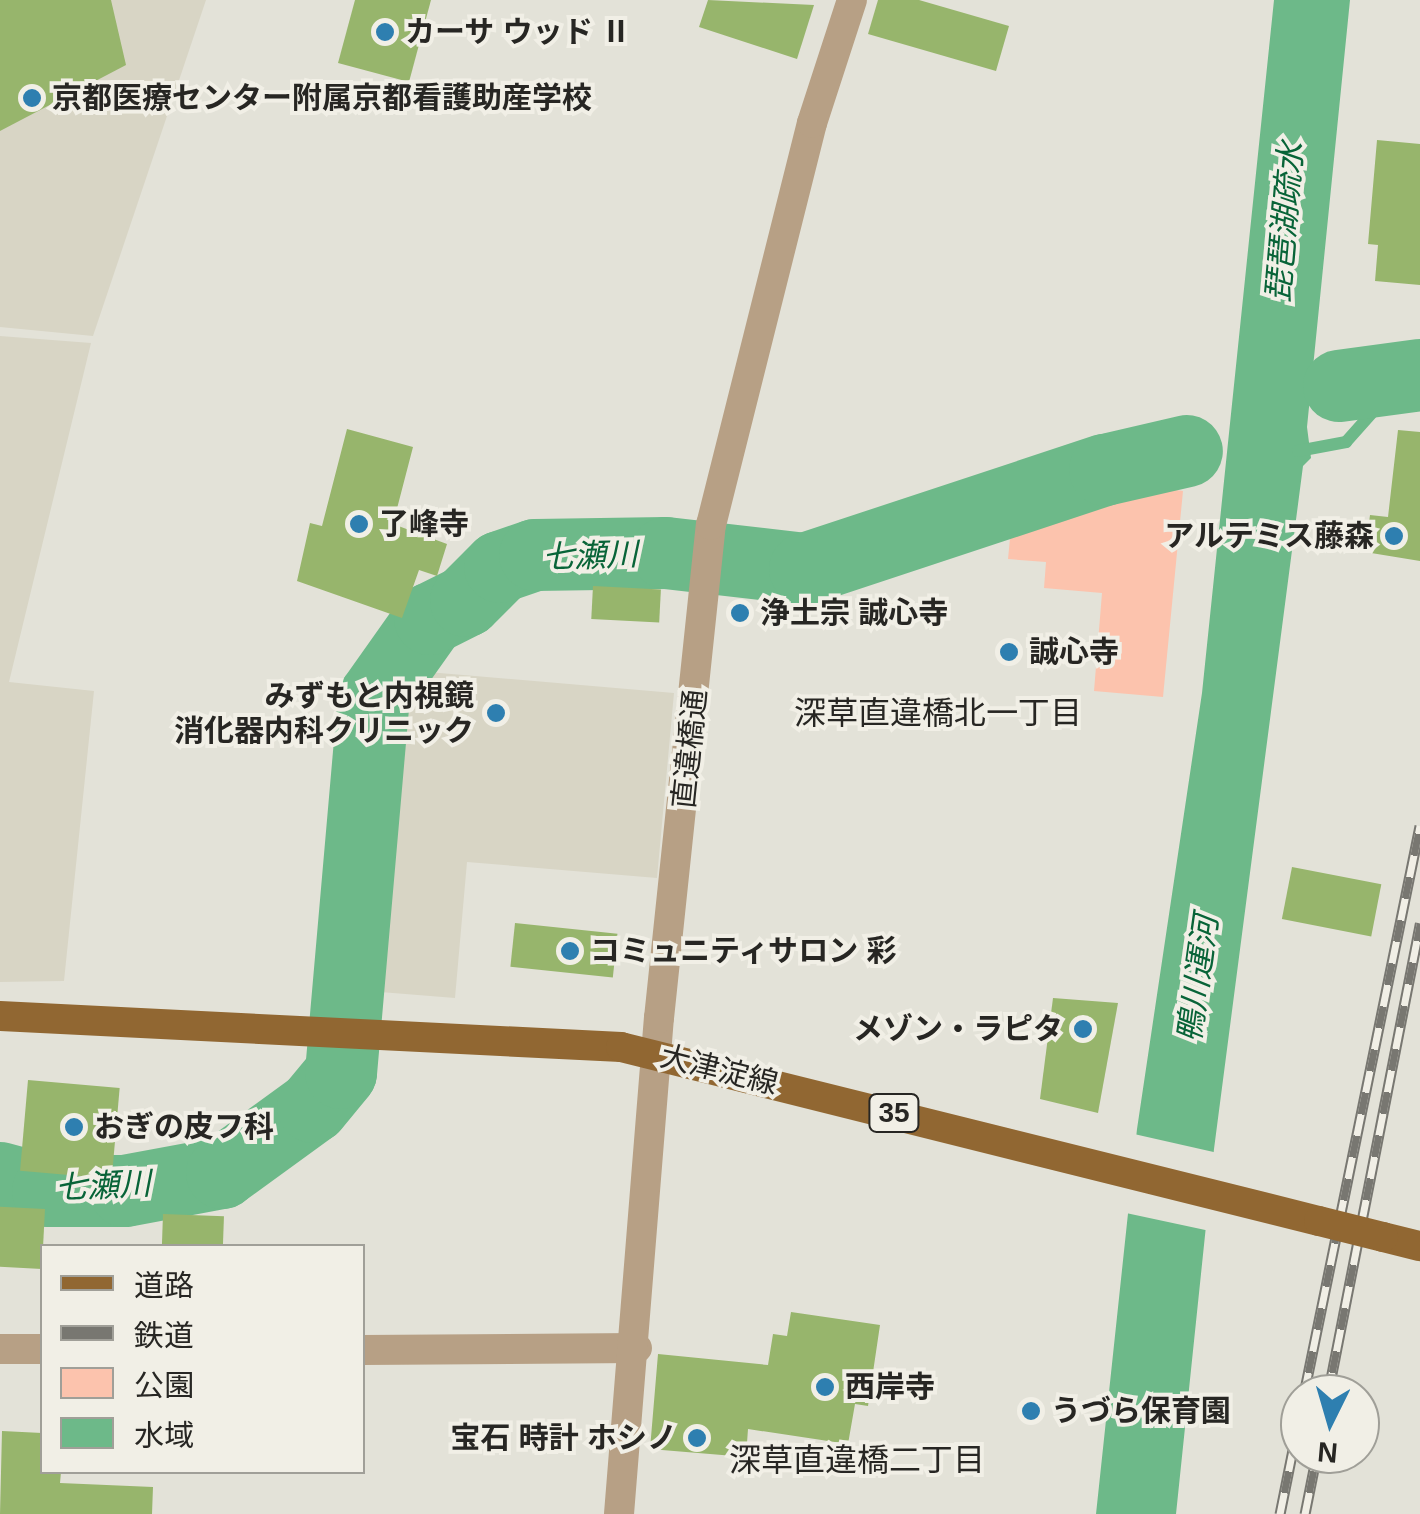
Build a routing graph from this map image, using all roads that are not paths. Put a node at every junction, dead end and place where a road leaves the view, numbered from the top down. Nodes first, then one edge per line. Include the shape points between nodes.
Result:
1 (852, 0) edge
2 (0, 1016) edge
3 (658, 1055) junction
4 (1420, 1246) edge
5 (637, 1348) junction
6 (0, 1349) edge
7 (40, 1349) edge
8 (365, 1350) edge
9 (619, 1514) edge

1 - 3 street, 直違橋通 via 812,123 710,536
2 - 3 main road, 大津淀線 / 35 via 325,1028
3 - 4 main road, 大津淀線 / 35, bridge
3 - 5 street, 直違橋通
5 - 8 street
5 - 9 street, 直違橋通
6 - 7 street

